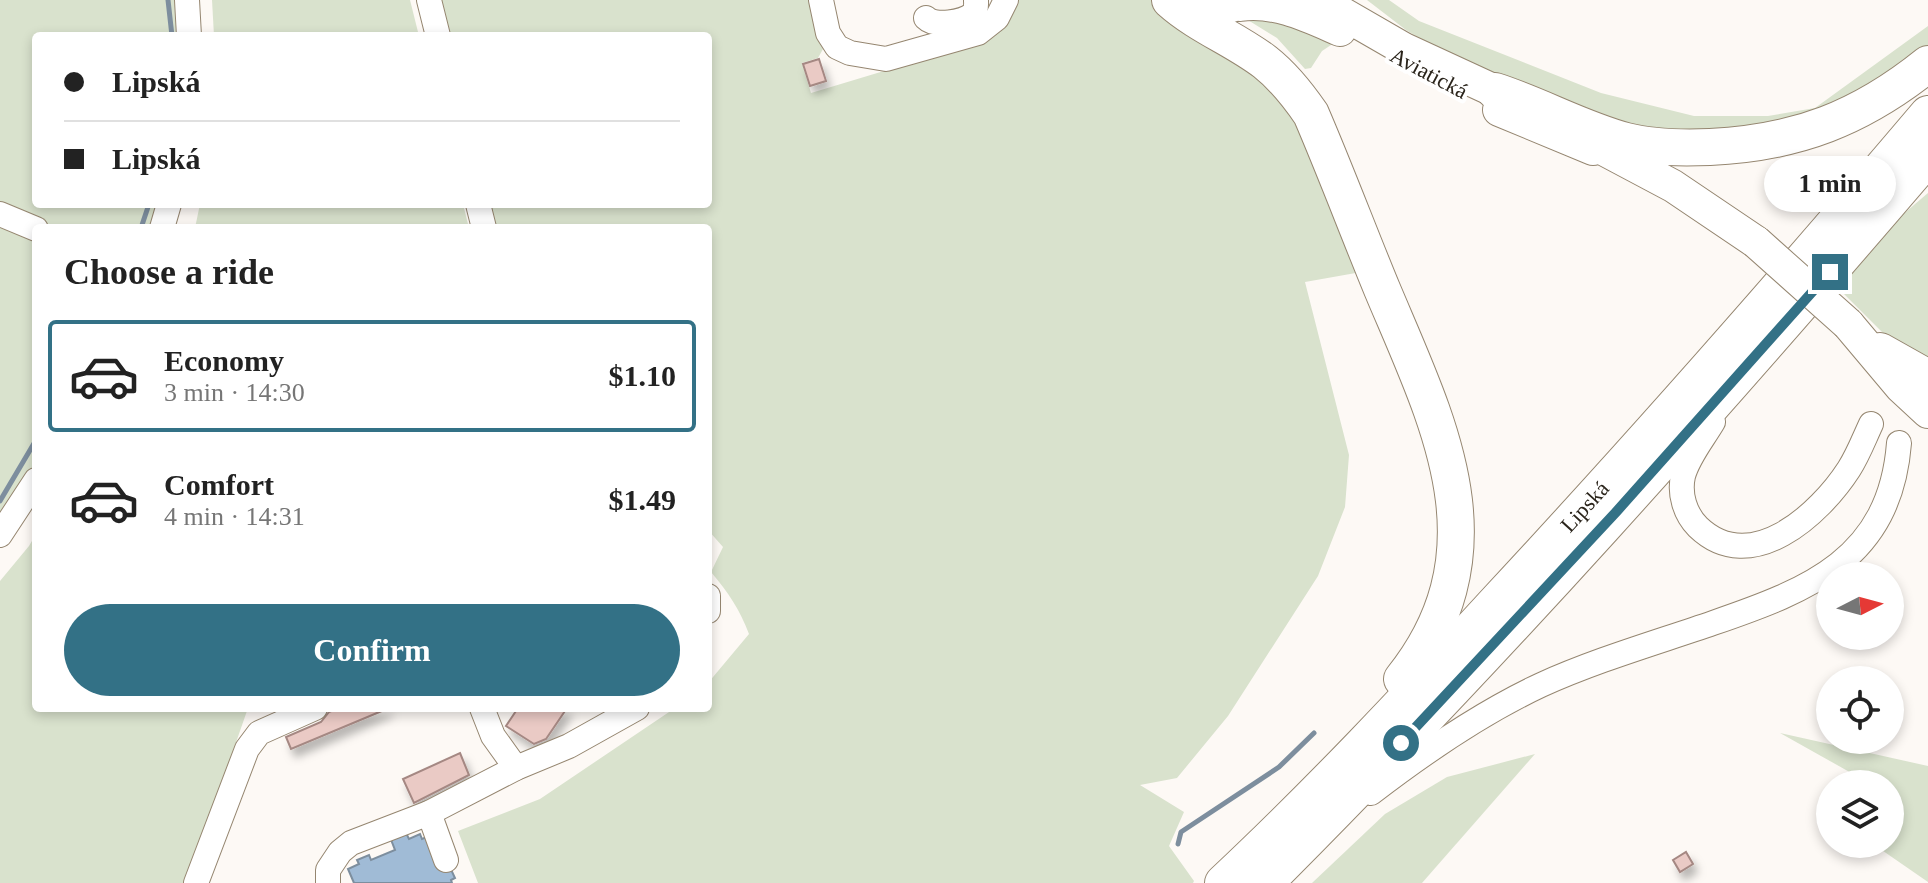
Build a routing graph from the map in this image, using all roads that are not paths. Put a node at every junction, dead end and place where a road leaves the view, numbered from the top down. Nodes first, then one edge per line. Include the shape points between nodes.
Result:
1 (187, 0) edge
2 (429, 0) edge
3 (821, 0) edge
4 (976, 0) edge
5 (1006, 0) edge
6 (1319, 0) edge
7 (1354, 0) edge
8 (1192, 1) edge
9 (1243, 2) edge
10 (938, 17) edge
11 (189, 32) edge
12 (437, 32) edge
13 (1435, 61) junction
14 (1928, 64) edge
15 (1495, 91) junction
16 (1928, 114) edge
17 (1615, 157) junction
18 (1928, 157) edge
19 (1928, 186) edge
20 (0, 214) edge
21 (32, 227) edge
22 (1830, 272) junction
23 (1848, 324) junction
24 (1880, 351) junction
25 (1747, 366) junction
26 (1928, 378) edge
27 (1928, 398) edge
28 (1928, 412) edge
29 (1871, 424) dead end
30 (1899, 443) dead end
31 (32, 486) edge
32 (0, 535) edge
33 (306, 712) edge
34 (484, 712) edge
35 (630, 712) edge
36 (516, 768) junction
37 (429, 813) junction
38 (1289, 840) junction
39 (446, 860) dead end
40 (196, 883) edge
41 (328, 883) edge
42 (1223, 883) edge
43 (1265, 883) edge

1 - 11 street
2 - 12 street
3 - 10 street via 831,41 844,51 886,59
4 - 10 street via 971,15
5 - 10 street via 985,30
6 - 13 main road
7 - 13 main road, Aviatická
8 - 9 main road, Aviatická via 1226,8
8 - 38 highway via 1200,23 1264,62 1299,97 1319,134 1445,446 1454,495 1452,568 1421,653 1395,689 1301,790
9 - 17 main road, Aviatická via 1284,6 1388,51 1502,111
13 - 15 main road
14 - 15 highway via 1874,103 1835,123 1790,137 1718,147 1623,140
15 - 17 main road
16 - 38 highway, Lipská
17 - 23 main road, bridge via 1673,186 1756,242
18 - 22 highway, Lipská
19 - 22 highway
20 - 21 street
22 - 25 highway, Lipská
23 - 24 main road
23 - 28 main road
24 - 26 highway
24 - 27 main road
25 - 29 street via 1684,473 1682,492 1689,517 1715,539 1758,545 1797,526 1840,482
25 - 38 highway, Lipská via 1505,633
30 - 38 street via 1895,477 1879,517 1850,557 1824,577 1772,602 1592,664 1518,697
31 - 32 street
33 - 40 street via 259,733 247,749
34 - 36 street
35 - 36 street
36 - 37 street
37 - 39 street
37 - 41 street via 351,843 328,870
38 - 42 highway, Lipská
38 - 43 highway, Lipská

